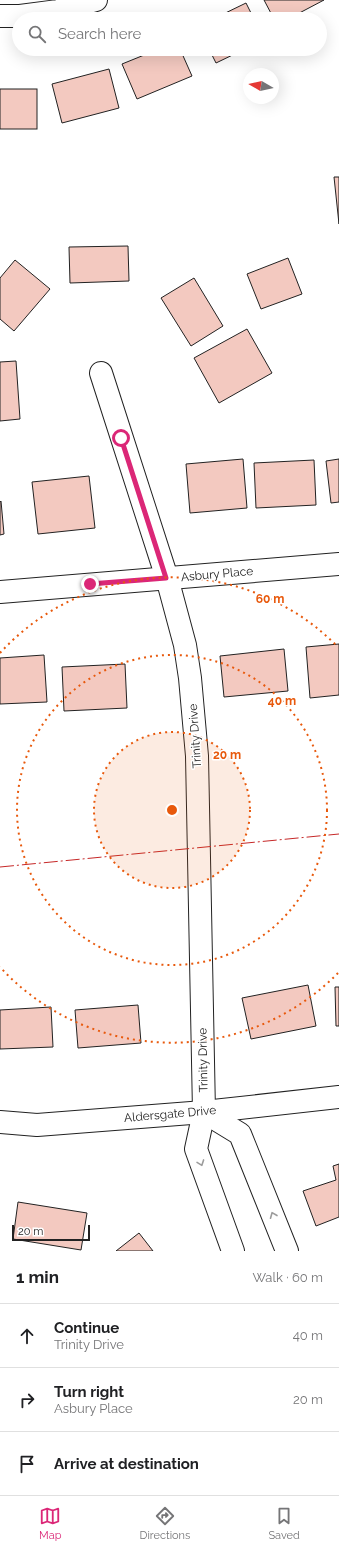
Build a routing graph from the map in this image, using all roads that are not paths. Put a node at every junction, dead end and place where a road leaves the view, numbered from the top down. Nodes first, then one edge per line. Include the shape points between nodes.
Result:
1 (96, 0) edge
2 (50, 12) edge
3 (0, 16) edge
4 (12, 16) edge
5 (101, 373) dead end
6 (339, 564) edge
7 (166, 578) junction
8 (0, 592) edge
9 (339, 1097) edge
10 (204, 1112) junction
11 (0, 1122) edge
12 (233, 1251) edge
13 (287, 1251) edge

1 - 2 street
3 - 4 street
5 - 7 street, Trinity Drive
6 - 7 street, Asbury Place
7 - 8 street, Asbury Place
7 - 10 street, Trinity Drive via 185,644 197,756
9 - 10 street, Aldersgate Drive
10 - 11 street, Aldersgate Drive via 37,1125
10 -> 12 street, Trinity Drive via 196,1149
13 -> 10 street via 240,1134

